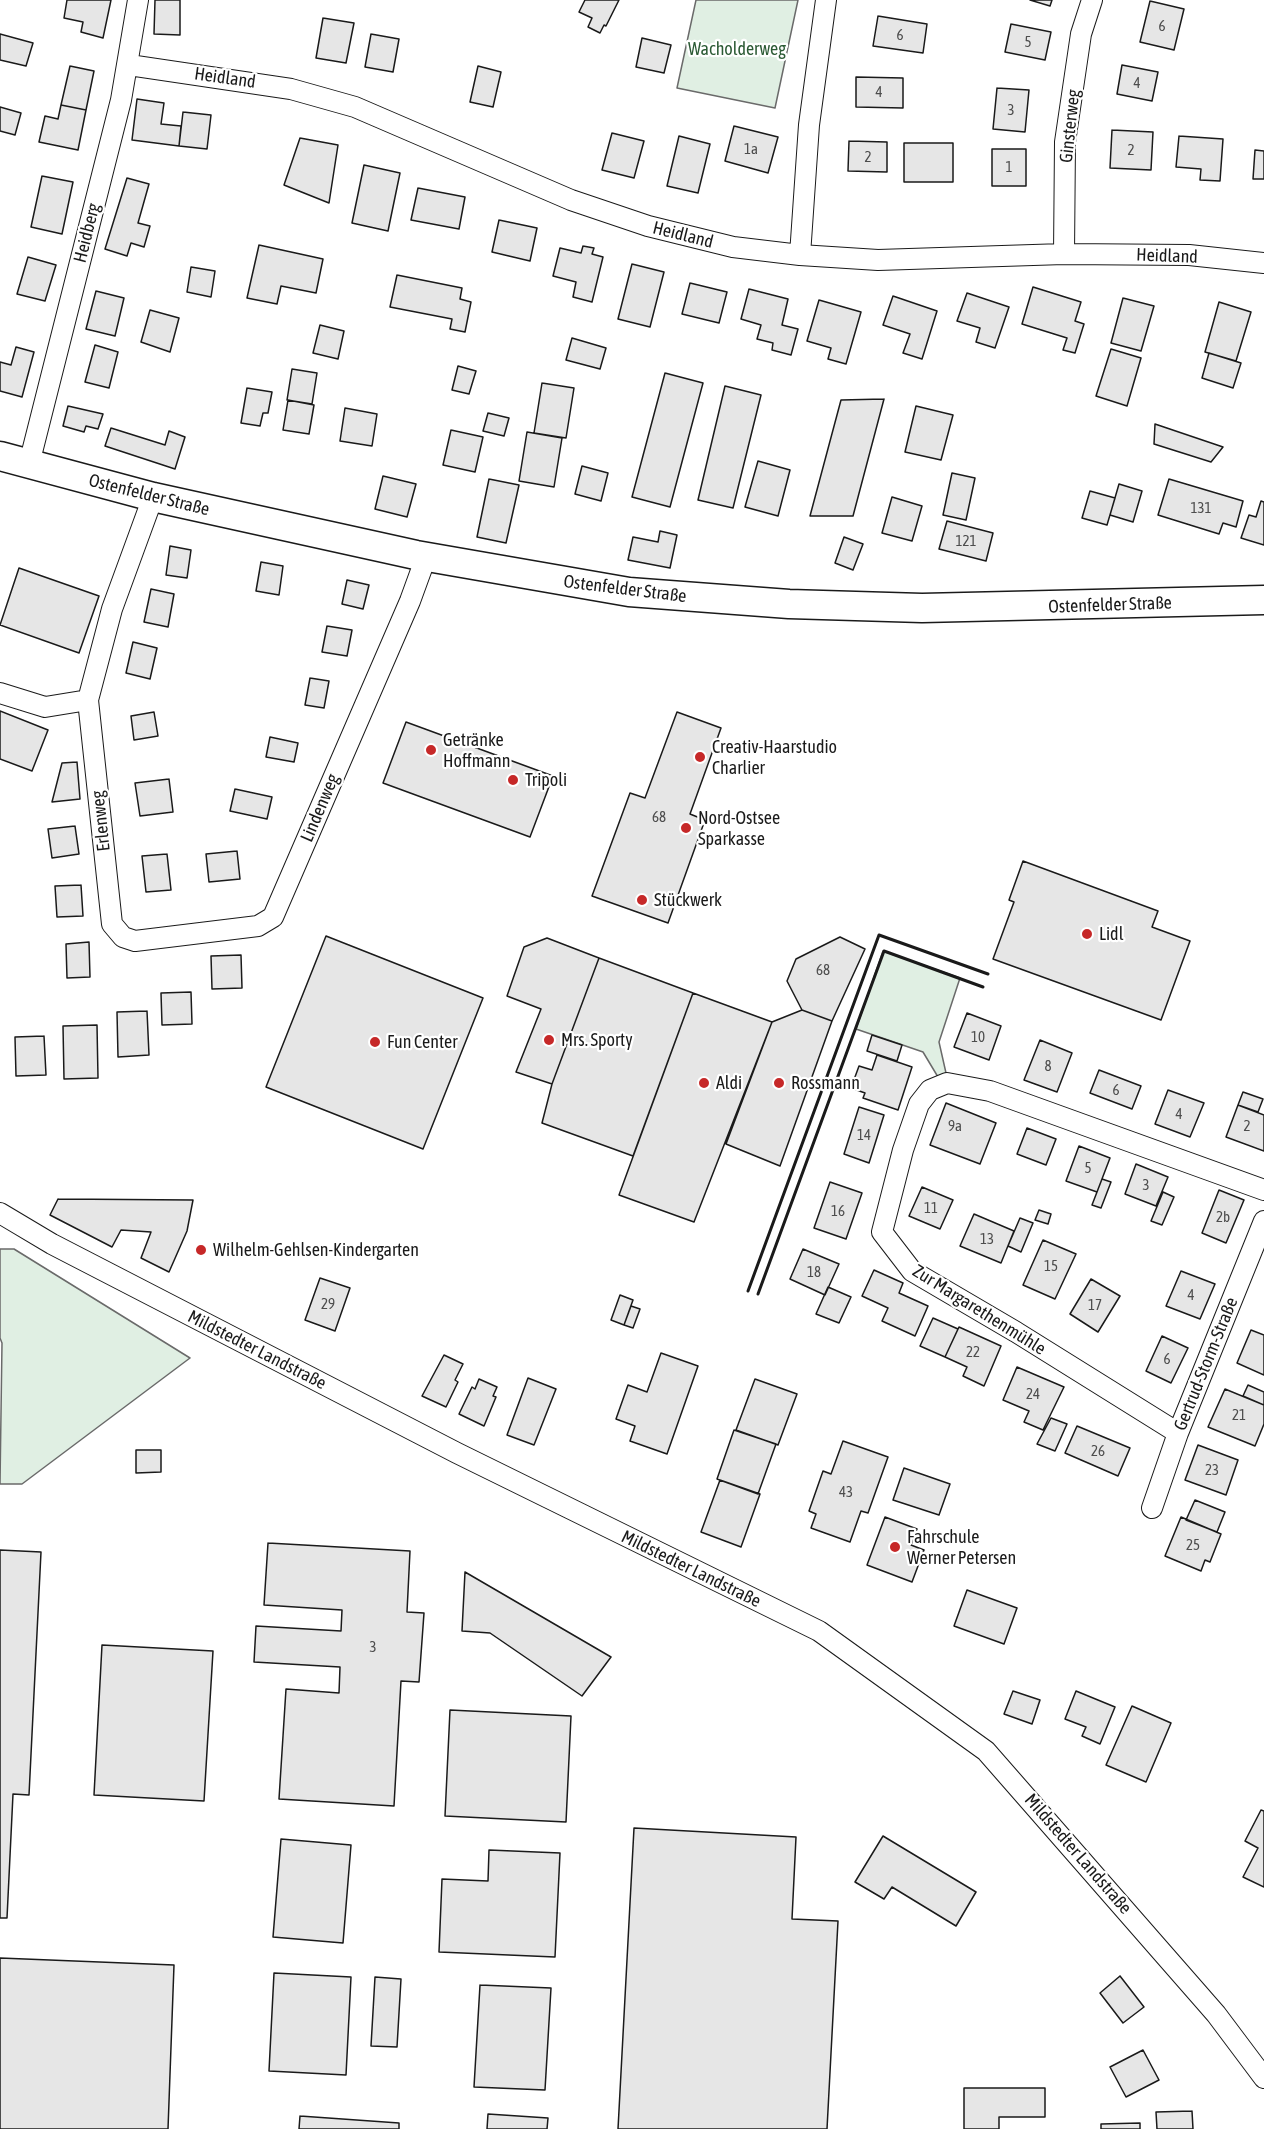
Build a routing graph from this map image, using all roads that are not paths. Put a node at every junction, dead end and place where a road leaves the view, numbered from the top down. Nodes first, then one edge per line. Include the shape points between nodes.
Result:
1 (138, 0) edge
2 (826, 0) edge
3 (1092, 0) edge
4 (129, 65) junction
5 (1064, 254) junction
6 (800, 255) junction
7 (1264, 263) edge
8 (0, 456) edge
9 (29, 464) junction
10 (153, 497) junction
11 (426, 557) junction
12 (1264, 600) edge
13 (0, 693) edge
14 (88, 700) junction
15 (123, 937) joint
16 (1264, 1190) edge
17 (0, 1213) edge
18 (1264, 1221) edge
19 (1178, 1433) junction
20 (1152, 1508) dead end
21 (1264, 2078) edge

1 - 4 street, Heidberg
2 - 6 street via 809,125
3 - 5 street, Ginsterweg via 1081,34 1065,142
4 - 6 street, Heidland via 291,89 355,108 571,200 637,223 733,247
4 - 9 street, Heidberg
5 - 6 street, Heidland via 878,260
5 - 7 street, Heidland via 1189,255
8 - 9 main road, Ostenfelder Straße
9 - 10 main road, Ostenfelder Straße
10 - 11 main road, Ostenfelder Straße
10 - 14 street, Erlenweg via 112,609
11 - 12 main road, Ostenfelder Straße via 629,592 789,604 980,609
11 - 15 street, Lindenweg via 406,612 273,916 258,926 135,941
13 - 14 street via 45,707
14 - 15 street, Erlenweg via 112,924
16 - 19 street, Zur Margarethenmühle via 990,1091 947,1083 930,1090 919,1104 882,1232 912,1271
17 - 21 street, Mildstedter Landstraße via 52,1244 457,1453 819,1631 986,1751 1201,1996
18 - 19 street, Gertrud-Storm-Straße
19 - 20 street, Gertrud-Storm-Straße

